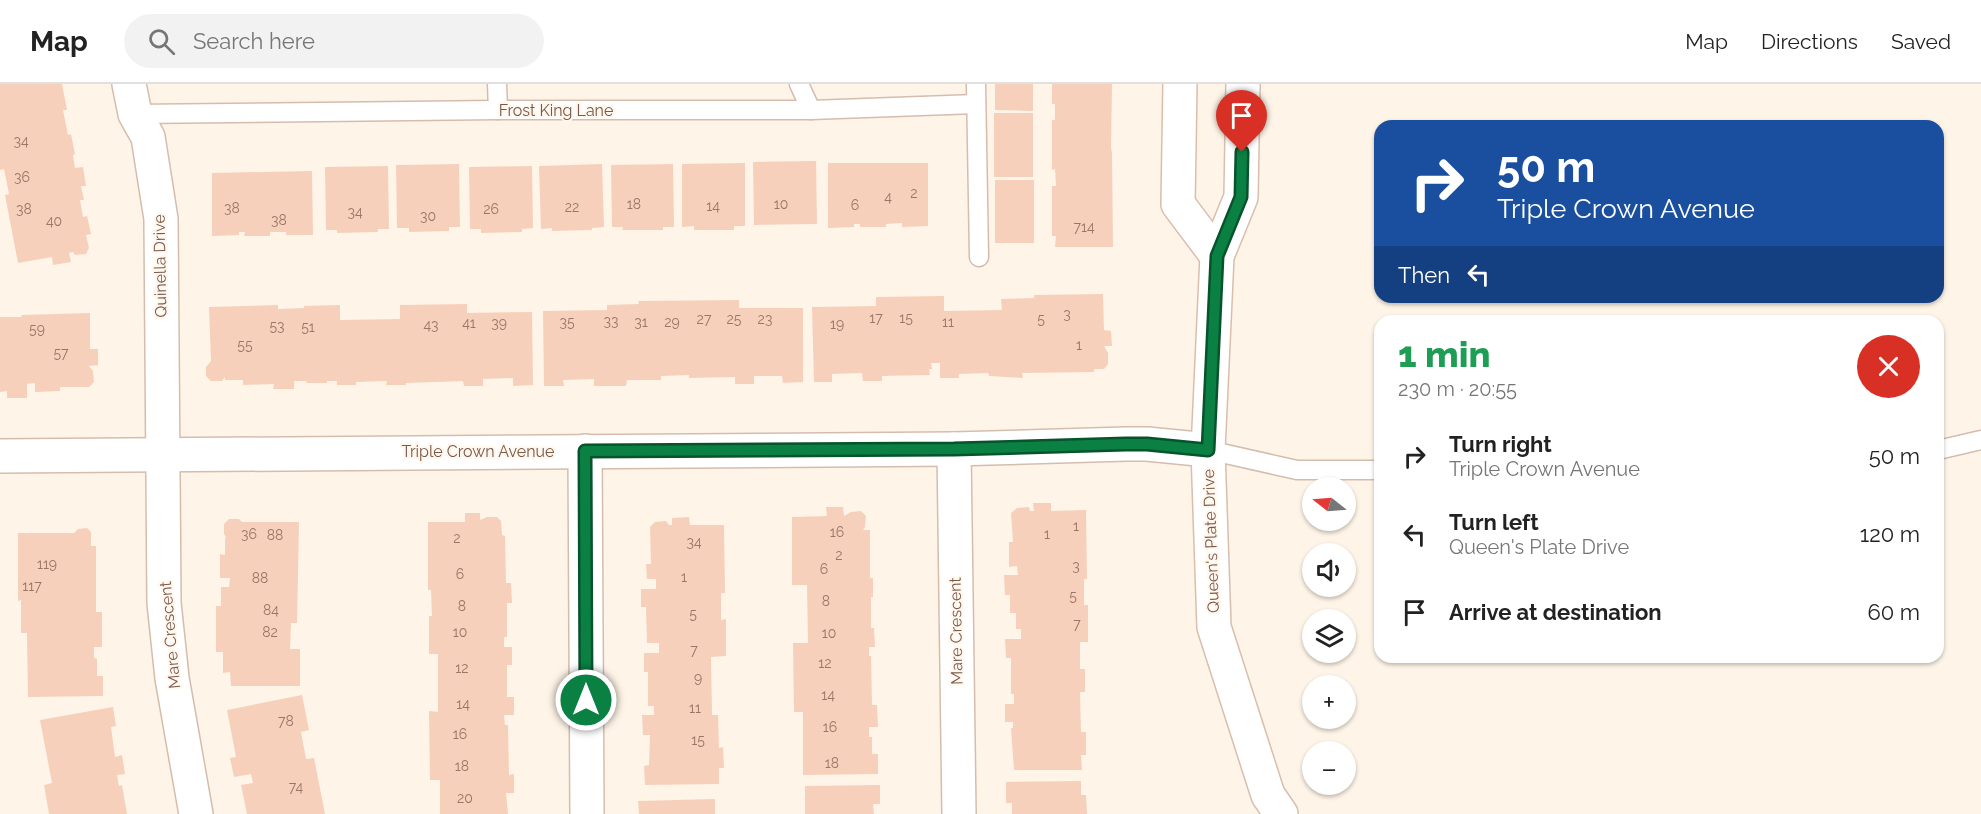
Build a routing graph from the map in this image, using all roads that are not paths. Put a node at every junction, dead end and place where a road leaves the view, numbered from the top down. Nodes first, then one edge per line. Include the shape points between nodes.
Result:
1 (497, 84) edge
2 (799, 84) edge
3 (976, 84) edge
4 (1180, 84) edge
5 (1243, 84) edge
6 (132, 99) edge
7 (976, 104) junction
8 (498, 110) junction
9 (812, 110) junction
10 (979, 256) dead end
11 (1217, 256) junction
12 (1981, 440) edge
13 (954, 449) junction
14 (1944, 449) edge
15 (1208, 450) junction
16 (585, 451) junction
17 (162, 454) junction
18 (0, 456) edge
19 (1374, 470) edge
20 (196, 814) edge
21 (587, 814) edge
22 (959, 814) edge
23 (1281, 814) edge

1 - 8 lane
2 - 9 lane
3 - 7 lane
4 - 11 street via 1178,204
5 - 11 street, Queen's Plate Drive via 1241,197
6 - 8 lane, Frost King Lane
6 - 17 street, Quinella Drive via 148,137 161,219
7 - 9 lane, Frost King Lane
7 - 10 lane
8 - 9 lane, Frost King Lane
11 - 15 street, Queen's Plate Drive
12 - 14 lane
13 - 15 street, Triple Crown Avenue via 1147,444
13 - 16 street, Triple Crown Avenue
13 - 22 street, Mare Crescent
15 - 19 lane via 1298,470
15 - 23 street, Queen's Plate Drive via 1214,627 1268,795
16 - 17 street, Triple Crown Avenue
16 - 21 street
17 - 18 street, Triple Crown Avenue
17 - 20 street, Mare Crescent via 166,631

